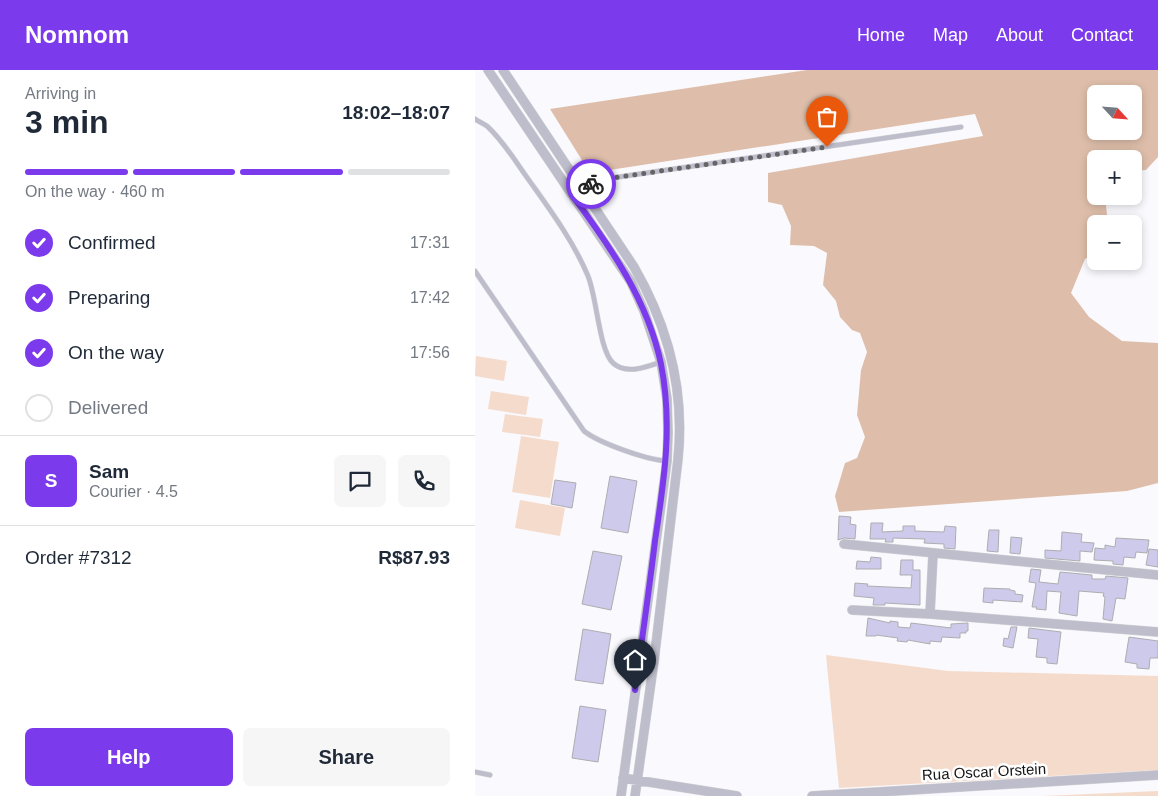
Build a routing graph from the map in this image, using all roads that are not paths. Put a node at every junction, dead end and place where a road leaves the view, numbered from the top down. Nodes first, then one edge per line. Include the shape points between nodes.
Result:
1 (488, 70) edge
2 (503, 70) edge
3 (475, 120) edge
4 (961, 127) dead end
5 (582, 188) junction
6 (572, 195) junction
7 (475, 271) edge
8 (661, 362) junction
9 (667, 461) junction
10 (658, 522) junction
11 (670, 524) junction
12 (656, 539) junction
13 (668, 541) junction
14 (844, 544) dead end
15 (933, 554) junction
16 (1158, 575) edge
17 (852, 610) dead end
18 (929, 614) junction
19 (1158, 632) edge
20 (475, 772) edge
21 (490, 775) dead end
22 (1158, 775) edge
23 (623, 778) junction
24 (637, 781) junction
25 (621, 796) edge
26 (635, 796) edge
27 (737, 796) edge
28 (813, 796) edge

1 - 6 street
2 - 5 street
3 - 8 lane via 487,126 505,146 568,238 588,276 608,358 615,365 628,369
4 - 5 lane via 605,179
5 - 6 lane
5 - 11 street via 645,285 669,346 678,389 681,434
6 - 8 street via 631,282
7 - 9 lane via 584,431 649,459
8 - 9 street via 667,399
9 - 10 street
10 - 11 street via 662,527
10 - 12 street
11 - 13 street
12 - 13 street via 663,536
12 - 23 street
13 - 24 street
14 - 15 street
15 - 16 street
15 - 18 street
17 - 18 street
18 - 19 street
20 - 21 lane
22 - 28 street, Rua Oscar Orstein
23 - 24 street
23 - 25 street
24 - 26 street
24 - 27 street

